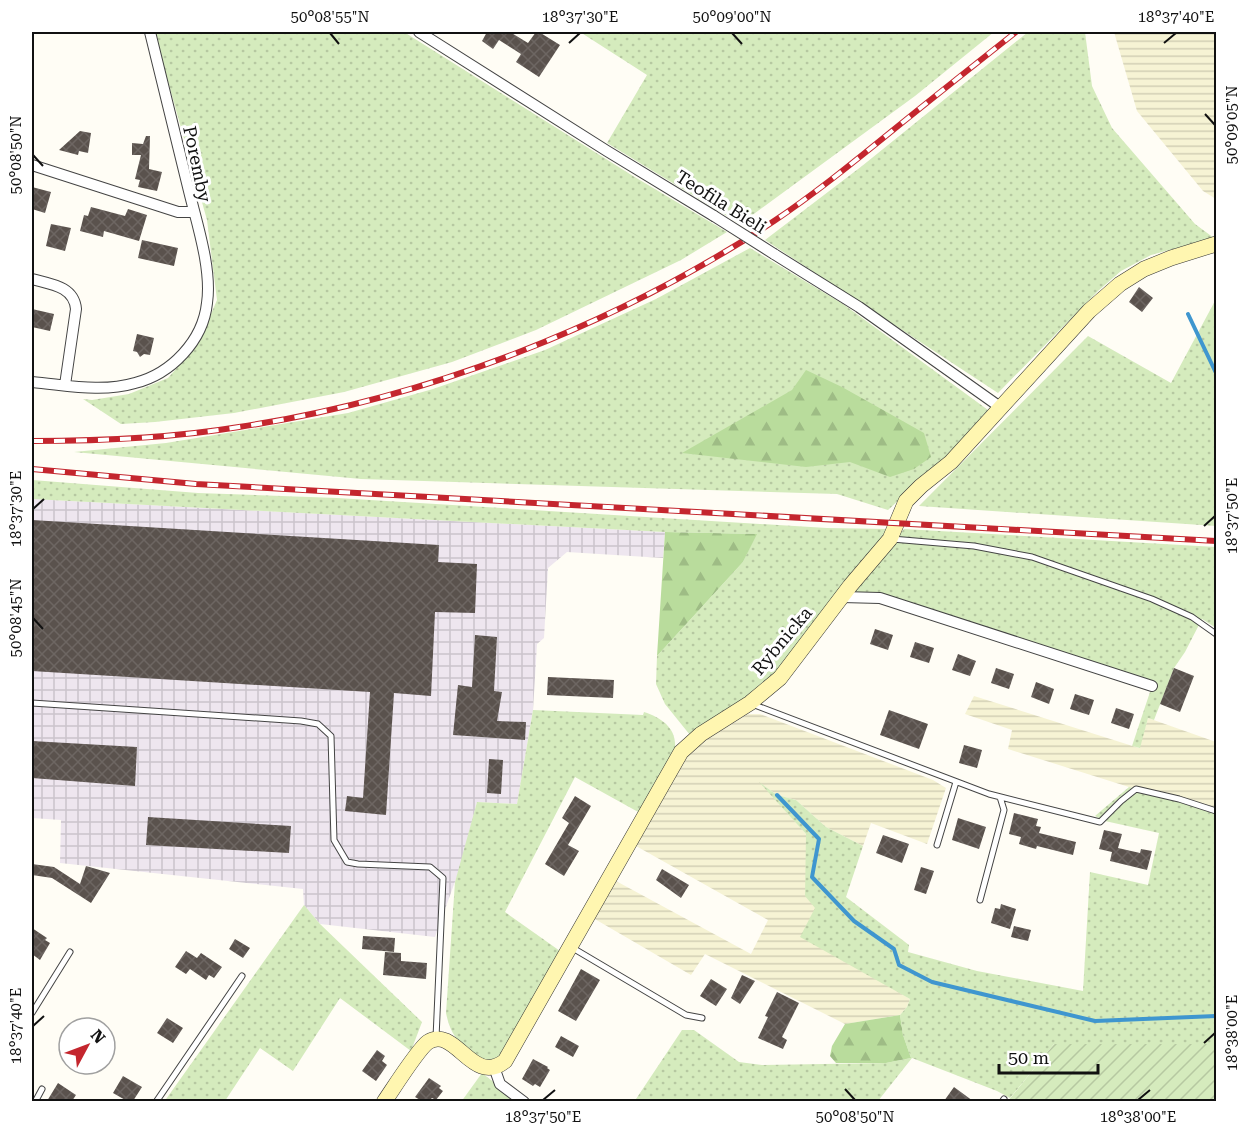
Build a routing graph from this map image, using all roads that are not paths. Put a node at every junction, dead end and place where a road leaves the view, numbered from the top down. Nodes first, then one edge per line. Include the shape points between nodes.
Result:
1 (150, 32) edge
2 (418, 32) edge
3 (32, 165) edge
4 (194, 212) junction
5 (1216, 244) edge
6 (32, 279) edge
7 (32, 382) edge
8 (65, 385) junction
9 (1000, 407) junction
10 (890, 539) junction
11 (842, 597) junction
12 (1216, 634) edge
13 (1152, 686) dead end
14 (32, 703) edge
15 (750, 703) junction
16 (956, 782) junction
17 (1000, 797) junction
18 (1216, 811) edge
19 (937, 846) dead end
20 (980, 900) dead end
21 (570, 946) junction
22 (70, 952) dead end
23 (242, 976) dead end
24 (32, 1013) edge
25 (702, 1018) dead end
26 (436, 1040) junction
27 (494, 1067) junction
28 (42, 1089) dead end
29 (35, 1101) edge
30 (156, 1101) edge
31 (384, 1101) edge
32 (524, 1101) edge

1 - 4 street, Poremby
2 - 9 street, Teofila Bieli, bridge via 859,307
3 - 4 street, Poremby via 178,212
4 - 8 street via 208,301 201,325 184,352 164,371 135,384 100,389
5 - 9 street, Rybnicka via 1144,269 1120,284
6 - 8 street via 66,290 76,305
7 - 8 street
9 - 10 street, Rybnicka via 951,462 906,501
10 - 11 street, Rybnicka
10 - 12 lane via 974,546 1032,557 1152,599 1192,616
11 - 13 street via 880,598
11 - 15 street, Rybnicka via 784,673
14 - 26 lane via 318,724 331,736 334,840 346,862 430,867 443,878
15 - 16 lane
15 - 21 street, Rybnicka via 701,734 681,752
16 - 17 lane
16 - 19 lane
17 - 18 lane via 1100,822 1136,789
17 - 20 lane via 1004,810
21 - 25 lane via 686,1015
21 - 27 street, Rybnicka via 511,1053
22 - 24 lane
23 - 30 lane
26 - 27 street via 450,1043 480,1066
26 - 31 street via 425,1044
27 - 32 street via 500,1084
28 - 29 lane

